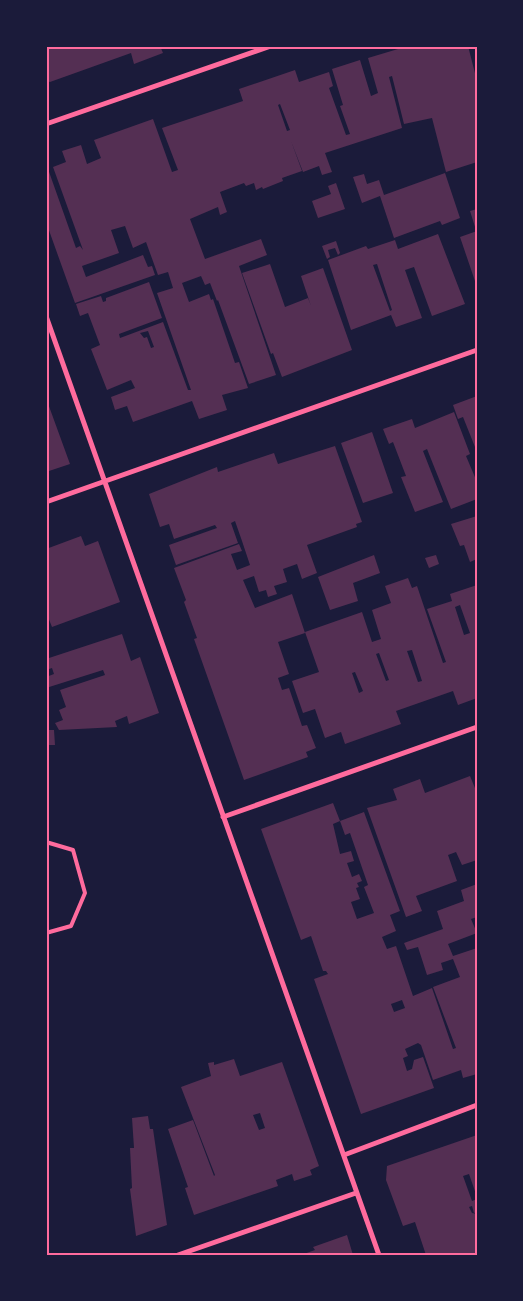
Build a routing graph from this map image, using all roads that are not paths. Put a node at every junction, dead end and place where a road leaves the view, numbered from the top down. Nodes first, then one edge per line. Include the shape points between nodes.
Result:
1 (271, 46) edge
2 (46, 124) edge
3 (46, 316) edge
4 (477, 350) edge
5 (105, 481) junction
6 (46, 502) edge
7 (477, 727) edge
8 (223, 817) junction
9 (46, 842) edge
10 (46, 933) edge
11 (477, 1105) edge
12 (344, 1155) junction
13 (356, 1193) junction
14 (178, 1255) edge
15 (379, 1255) edge

1 - 2 street
3 - 5 street
4 - 5 street
5 - 6 street
5 - 8 street
7 - 8 street
8 - 12 street
9 - 10 lane via 73,850 85,893 71,926
11 - 12 street
12 - 13 street
13 - 14 street
13 - 15 street

